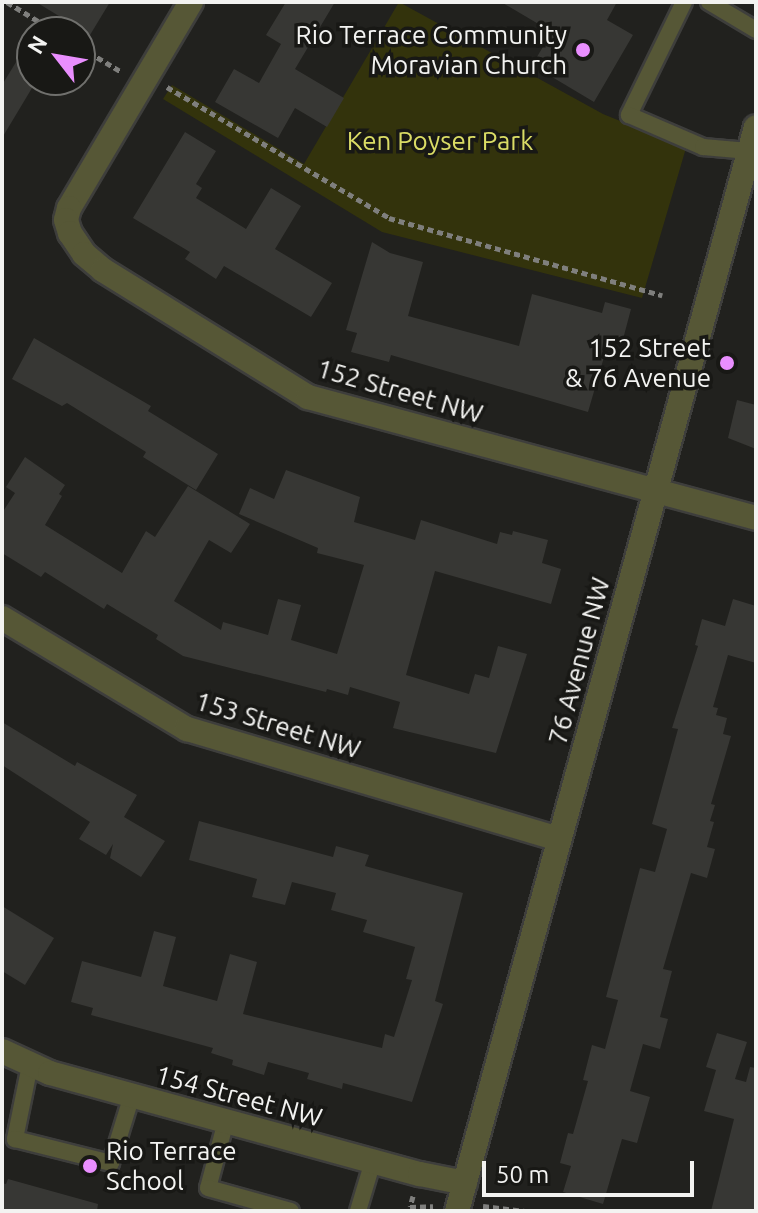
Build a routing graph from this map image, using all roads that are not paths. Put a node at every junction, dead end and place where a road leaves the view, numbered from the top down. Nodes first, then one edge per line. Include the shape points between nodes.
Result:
1 (191, 2) edge
2 (684, 2) edge
3 (709, 2) edge
4 (756, 30) edge
5 (756, 127) edge
6 (753, 152) edge
7 (655, 490) junction
8 (756, 518) edge
9 (2, 618) edge
10 (559, 839) junction
11 (2, 1051) edge
12 (30, 1065) junction
13 (132, 1095) junction
14 (226, 1121) junction
15 (373, 1161) junction
16 (465, 1183) junction
17 (291, 1211) edge
18 (358, 1211) edge
19 (457, 1211) edge

1 - 7 street, 152 Street NW via 69,208 66,220 77,246 103,270 308,397
2 - 6 lane via 629,115 703,147
3 - 4 lane
5 - 6 street, 76 Avenue NW
6 - 7 street, 76 Avenue NW
7 - 8 street, 152 Street NW
7 - 10 street, 76 Avenue NW
9 - 10 street, 153 Street NW via 187,729
10 - 16 street, 76 Avenue NW
11 - 12 street, 154 Street NW
12 - 13 street, 154 Street NW
12 - 13 lane via 15,1139 111,1163
13 - 14 street, 154 Street NW
14 - 15 street, 154 Street NW
14 - 17 lane via 208,1188
15 - 16 street, 154 Street NW
15 - 18 lane
16 - 19 street, 76 Avenue NW

